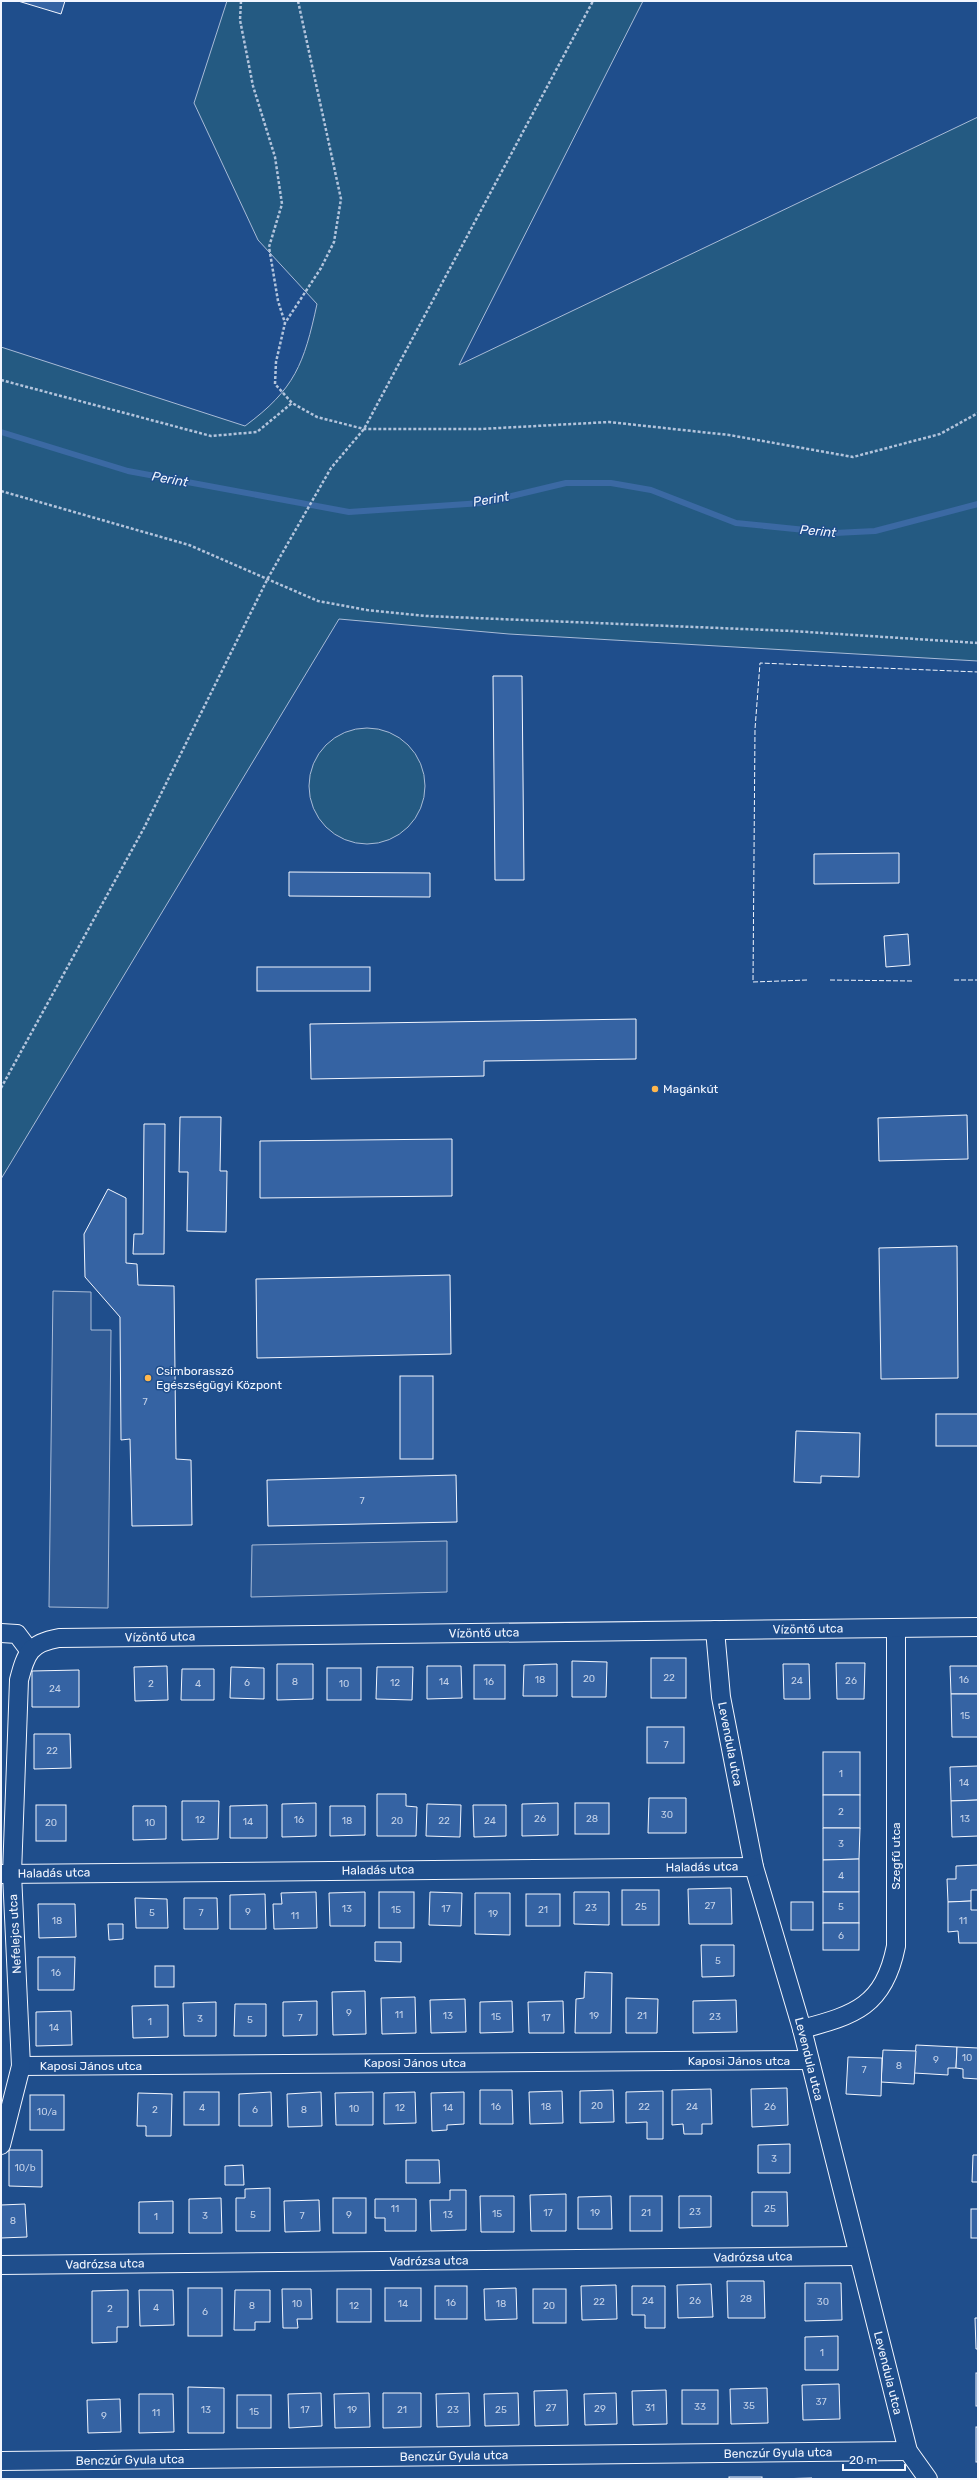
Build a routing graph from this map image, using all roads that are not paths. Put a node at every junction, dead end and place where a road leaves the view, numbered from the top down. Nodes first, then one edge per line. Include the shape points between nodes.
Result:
1 (978, 1627) edge
2 (896, 1628) junction
3 (715, 1630) junction
4 (1, 1633) edge
5 (29, 1650) junction
6 (754, 1867) junction
7 (7, 1874) edge
8 (802, 2029) junction
9 (809, 2060) junction
10 (21, 2066) junction
11 (1, 2145) edge
12 (858, 2256) junction
13 (1, 2265) edge
14 (908, 2451) junction
15 (1, 2462) edge
16 (928, 2479) edge

1 - 2 street, Vízöntő utca
2 - 3 street, Vízöntő utca
2 - 8 street, Szegfű utca via 896,1946 892,1966 881,1988 864,2006 843,2018
3 - 5 street, Vízöntő utca via 59,1638 42,1641
3 - 6 street, Levendula utca via 721,1697
4 - 5 street via 17,1634
5 - 7 street, Nefelejcs utca via 19,1680
6 - 7 street, Haladás utca
6 - 8 street, Levendula utca
7 - 10 street, Nefelejcs utca
8 - 9 street, Levendula utca
9 - 10 street, Kaposi János utca
9 - 12 street, Levendula utca
10 - 11 street, Nefelejcs utca
12 - 13 street, Vadrózsa utca
12 - 14 street, Levendula utca
14 - 15 street, Benczúr Gyula utca
14 - 16 street, Levendula utca

